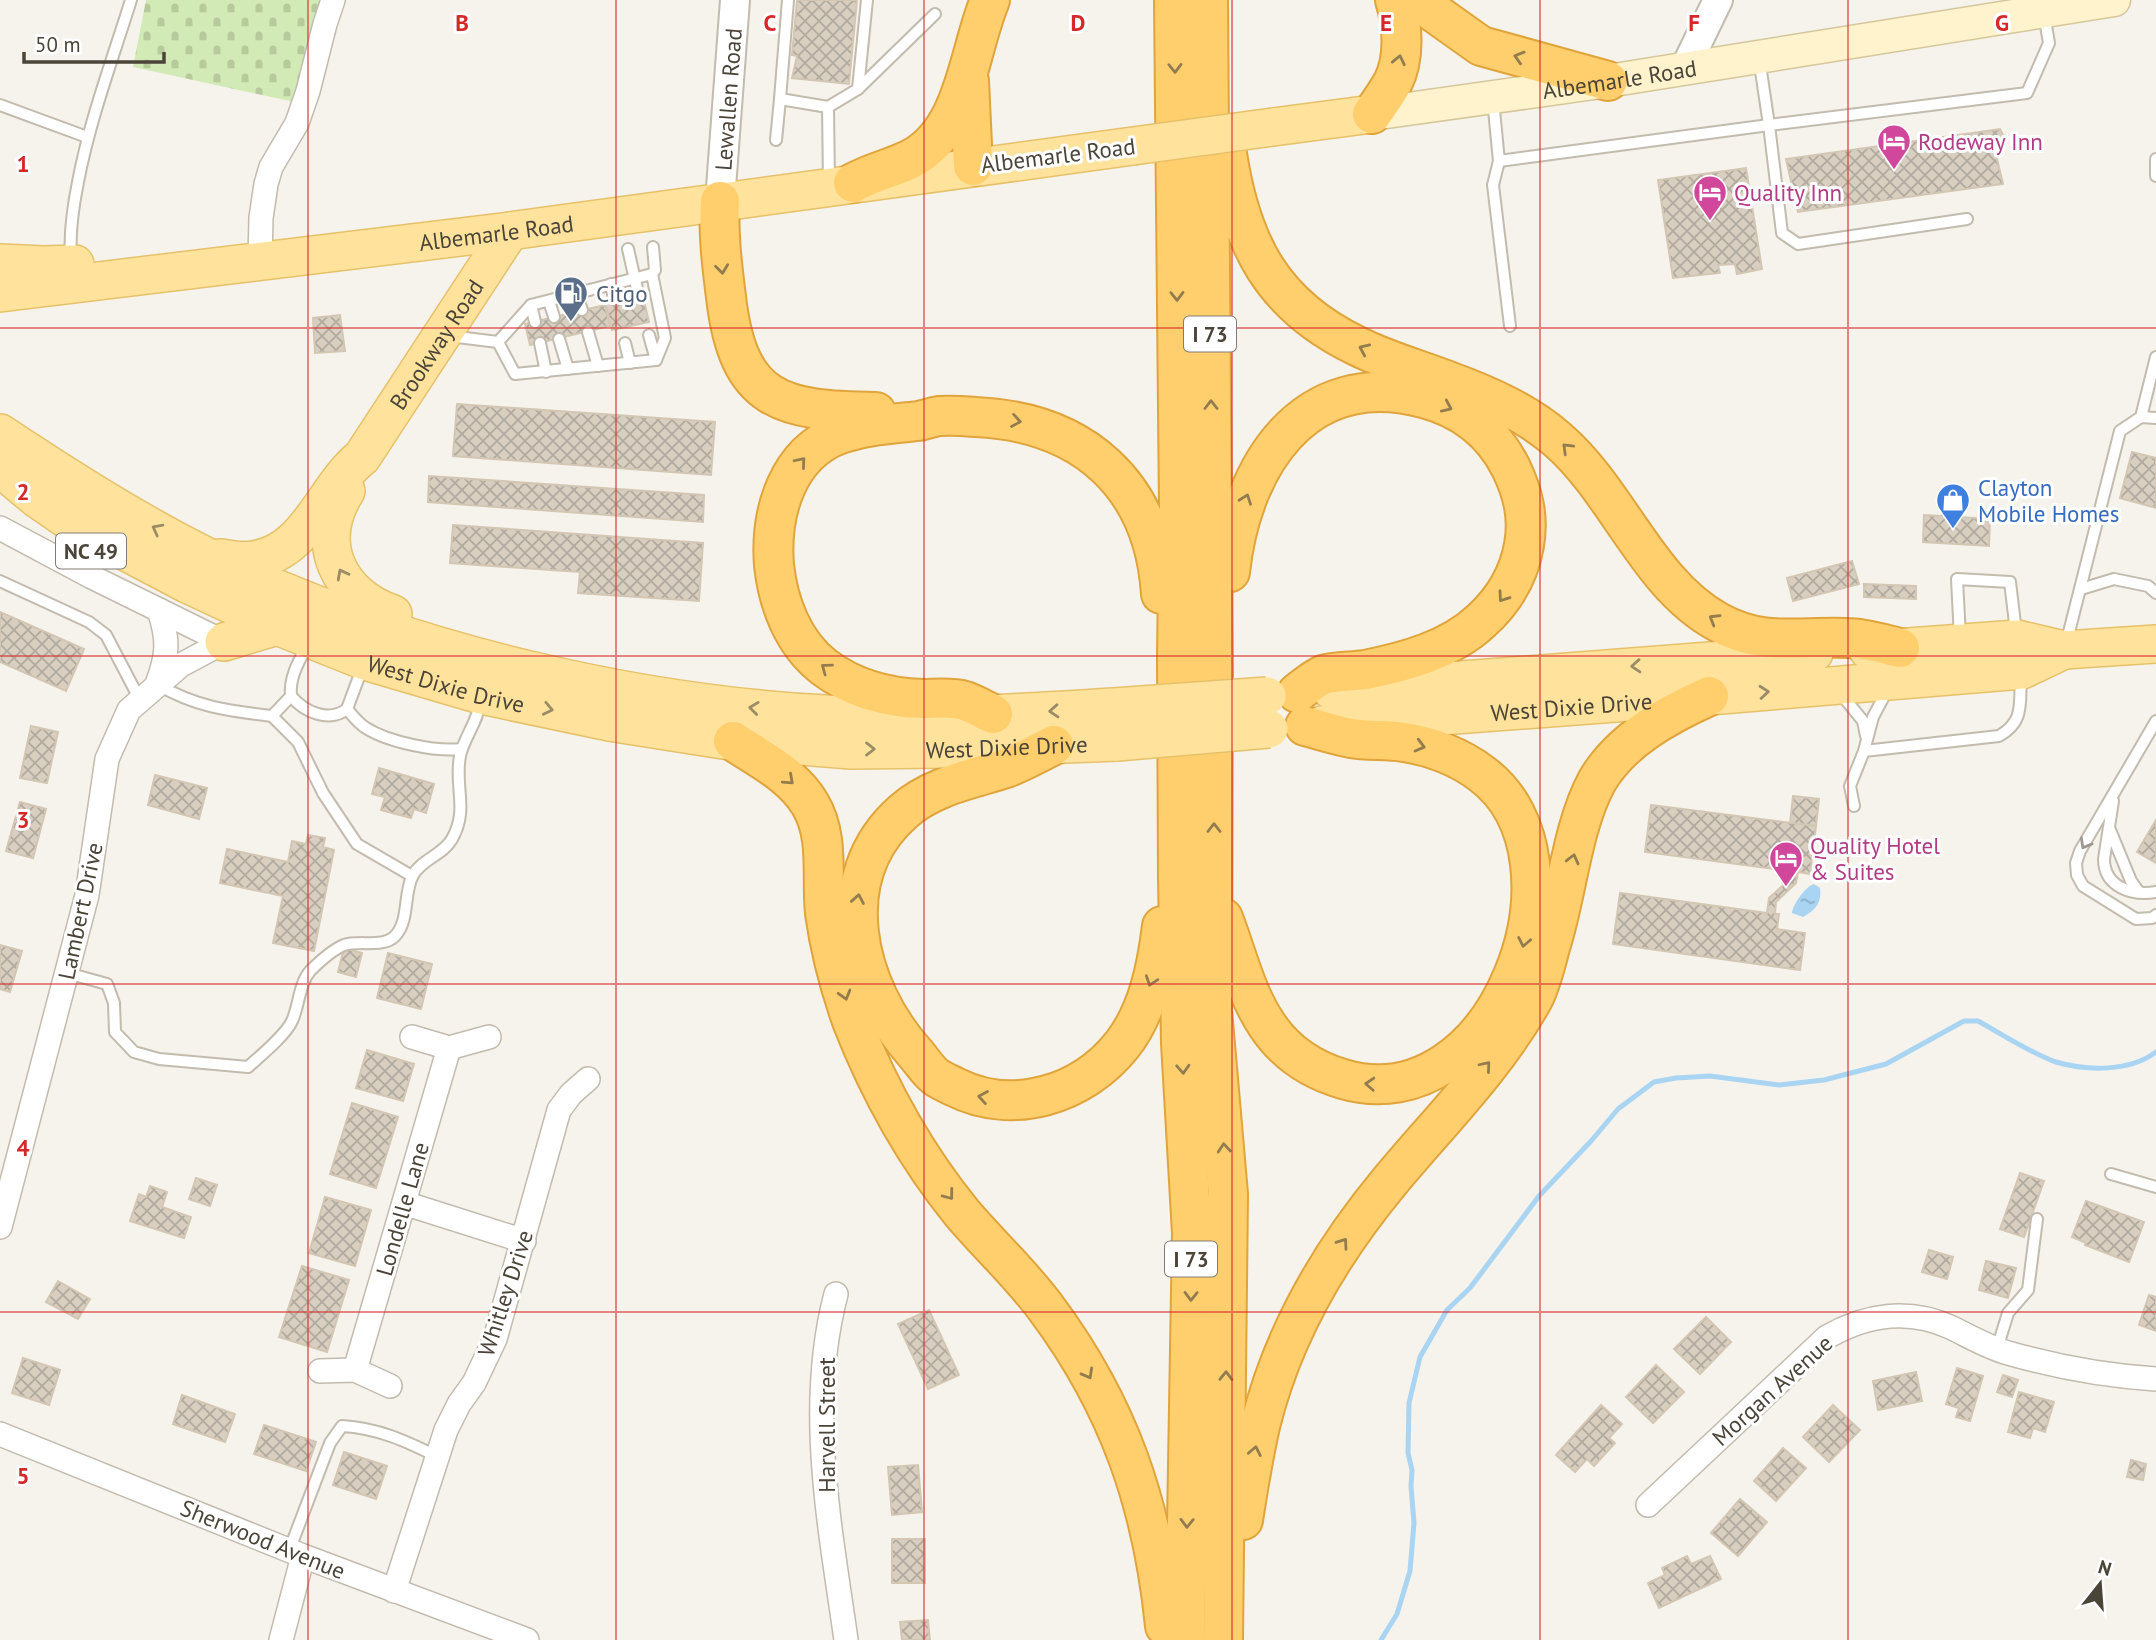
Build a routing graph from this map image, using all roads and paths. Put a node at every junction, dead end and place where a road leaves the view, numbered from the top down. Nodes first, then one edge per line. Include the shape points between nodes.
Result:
1 (131, 0) edge
2 (333, 0) edge
3 (735, 0) edge
4 (788, 0) edge
5 (867, 0) edge
6 (990, 0) edge
7 (1174, 0) edge
8 (1395, 0) edge
9 (1422, 0) edge
10 (1718, 0) edge
11 (2114, 0) edge
12 (2043, 11) junction
13 (1208, 12) edge
14 (935, 14) dead end
15 (1758, 56) junction
16 (969, 65) junction
17 (1685, 68) junction
18 (1608, 81) junction
19 (858, 89) junction
20 (1493, 97) junction
21 (780, 99) junction
22 (0, 105) edge
23 (828, 107) junction
24 (1372, 114) junction
25 (1769, 125) junction
26 (88, 138) junction
27 (776, 140) dead end
28 (2156, 159) edge
29 (1499, 161) junction
30 (973, 166) junction
31 (2156, 176) edge
32 (841, 184) junction
33 (720, 201) junction
34 (1967, 219) dead end
35 (510, 232) junction
36 (653, 247) dead end
37 (628, 249) dead end
38 (260, 260) junction
39 (0, 262) edge
40 (72, 264) junction
41 (173, 271) junction
42 (652, 274) junction
43 (634, 278) junction
44 (611, 284) junction
45 (0, 293) edge
46 (576, 293) junction
47 (638, 293) dead end
48 (614, 299) dead end
49 (549, 301) junction
50 (531, 305) junction
51 (582, 310) dead end
52 (554, 317) dead end
53 (535, 322) dead end
54 (1510, 326) dead end
55 (587, 332) dead end
56 (443, 335) junction
57 (649, 335) dead end
58 (559, 339) dead end
59 (498, 342) junction
60 (540, 343) dead end
61 (625, 343) dead end
62 (2156, 357) edge
63 (656, 360) junction
64 (629, 363) junction
65 (598, 366) junction
66 (569, 369) junction
67 (546, 372) junction
68 (938, 416) junction
69 (2141, 417) junction
70 (2156, 418) edge
71 (0, 433) edge
72 (362, 457) junction
73 (0, 468) edge
74 (0, 522) edge
75 (198, 570) junction
76 (0, 581) edge
77 (2081, 589) junction
78 (2156, 593) edge
79 (159, 610) junction
80 (277, 626) junction
81 (310, 640) junction
82 (224, 642) junction
83 (1960, 643) junction
84 (2156, 643) edge
85 (457, 650) junction
86 (2064, 650) junction
87 (2019, 654) junction
88 (1177, 656) junction
89 (365, 661) junction
90 (1896, 664) junction
91 (1213, 669) junction
92 (1835, 686) junction
93 (149, 692) junction
94 (481, 695) junction
95 (291, 696) junction
96 (1709, 696) junction
97 (347, 709) junction
98 (1285, 711) junction
99 (993, 714) junction
100 (272, 716) junction
101 (1116, 724) junction
102 (2155, 727) edge
103 (733, 741) junction
104 (1054, 745) junction
105 (1865, 745) junction
106 (461, 748) junction
107 (2113, 794) junction
108 (1854, 806) dead end
109 (2110, 827) junction
110 (412, 876) junction
111 (1178, 878) junction
112 (2140, 892) junction
113 (2156, 892) edge
114 (1214, 897) junction
115 (2156, 915) edge
116 (67, 973) junction
117 (489, 1037) dead end
118 (412, 1038) dead end
119 (449, 1048) junction
120 (589, 1079) dead end
121 (2111, 1174) dead end
122 (2156, 1187) edge
123 (404, 1203) junction
124 (2037, 1219) dead end
125 (0, 1227) edge
126 (524, 1241) junction
127 (836, 1294) dead end
128 (1997, 1349) junction
129 (355, 1370) junction
130 (320, 1371) dead end
131 (2156, 1379) edge
132 (390, 1386) dead end
133 (0, 1434) edge
134 (438, 1457) junction
135 (1648, 1505) dead end
136 (296, 1553) junction
137 (394, 1591) junction
138 (281, 1640) edge
139 (527, 1640) edge
140 (846, 1640) edge
141 (1166, 1640) edge
142 (1185, 1640) edge
143 (1223, 1640) edge
144 (1230, 1640) edge

1 - 26 lane
2 - 38 street via 297,124 266,184
3 - 33 street, Lewallen Road
4 - 21 lane
5 - 19 lane
6 - 16 highway
7 -> 88 highway, I 73
24 -> 8 highway via 1394,80 1401,51 1401,17
18 -> 9 highway via 1481,46
10 - 17 street
11 - 12 main road, Albemarle Road
12 - 15 main road, Albemarle Road
12 - 25 lane via 2049,43 2027,93
90 -> 13 highway via 1849,638 1770,639 1717,622 1679,592 1581,462 1541,426 1479,392 1358,346 1328,331 1290,302 1262,266 1240,215 1226,146 1223,57
91 -> 13 highway, I 73
14 - 19 lane
15 - 17 main road, Albemarle Road
15 - 25 lane
16 - 30 highway
16 - 32 highway via 941,135 910,160
17 - 18 main road, Albemarle Road
18 - 20 main road, Albemarle Road
19 - 23 lane
20 - 24 main road, Albemarle Road
20 - 29 lane
21 - 23 lane
21 - 27 lane
22 - 26 lane
23 - 32 lane
24 - 30 main road, Albemarle Road, bridge
25 - 29 lane
25 - 34 lane via 1782,233 1798,244
26 - 40 lane via 71,222
28 - 31 lane
29 - 54 lane via 1493,185
30 - 32 main road, Albemarle Road
32 - 33 main road, Albemarle Road
33 - 35 main road, Albemarle Road
33 -> 68 highway via 718,231 731,334 741,362 759,385 775,397 808,409
35 - 38 main road, Albemarle Road
35 - 56 main road, Brookway Road
36 - 42 lane
37 - 43 lane
38 - 41 main road, Albemarle Road
39 - 40 main road
40 - 41 main road via 126,261
41 - 45 main road, Albemarle Road
42 - 43 lane
42 - 63 lane via 665,338
43 - 44 lane
43 - 47 lane
44 - 46 lane
44 - 48 lane
46 - 49 lane
46 - 51 lane
49 - 50 lane
49 - 52 lane
50 - 53 lane
50 - 59 lane
55 - 65 lane
56 - 59 lane
56 - 72 main road, Brookway Road
57 - 63 lane
58 - 66 lane
59 - 67 lane via 515,374
60 - 67 lane
61 - 64 lane
62 - 69 lane
63 - 64 lane
64 - 65 lane
65 - 66 lane
66 - 67 lane
68 -> 88 highway via 988,417 1046,428 1104,464 1144,522 1158,570 1162,613
99 -> 68 highway via 962,700 888,696 845,681 814,658 795,634 775,576 780,504 793,472 806,455 828,439 850,431
69 - 70 lane
69 - 77 lane via 2120,431
75 -> 71 main road, West Dixie Drive via 124,511
72 - 75 main road via 305,528 282,549 253,560
85 -> 72 main road via 424,626 365,602 337,567 333,520
73 - 75 main road, West Dixie Drive via 75,525
74 - 75 main road, NC 49 via 157,586
74 - 79 street
75 - 80 main road, West Dixie Drive
75 - 85 main road, West Dixie Drive via 285,592
76 - 93 lane via 89,622 106,635
77 - 78 lane via 2114,579 2148,586
77 - 86 lane
79 - 82 street
79 - 93 street via 167,634 164,666
80 - 81 main road, West Dixie Drive
80 - 82 main road
81 - 89 main road, West Dixie Drive
81 - 95 lane via 293,673
82 - 93 street, Lambert Drive via 181,665
83 - 87 main road, West Dixie Drive
83 - 87 lane via 1957,579 2010,582
83 - 90 main road, West Dixie Drive
84 - 86 main road, West Dixie Drive
99 -> 85 main road, West Dixie Drive via 756,709 607,685
86 - 87 main road, West Dixie Drive
87 - 90 main road, West Dixie Drive
87 - 105 lane via 2019,715 2013,728 1999,736
88 - 111 highway, I 73
89 - 94 main road, West Dixie Drive
89 - 97 lane
90 - 92 main road, West Dixie Drive
90 -> 98 main road, West Dixie Drive
90 - 105 lane
91 -> 98 highway via 1228,639 1230,569 1240,514 1258,470 1289,430 1329,404 1376,393 1414,396 1462,414 1498,445 1524,500 1526,535 1507,592 1458,638 1433,651 1376,667 1324,675
114 -> 91 highway, I 73
96 -> 92 main road, West Dixie Drive
92 - 105 lane via 1863,721
93 - 100 lane via 221,711
93 - 116 street, Lambert Drive via 129,710 107,758 87,895
94 -> 103 main road, West Dixie Drive via 609,722
94 - 106 lane
95 - 97 lane via 299,706 316,713 333,715
95 - 100 lane
96 - 98 main road, West Dixie Drive
144 -> 96 highway via 1236,1567 1260,1425 1279,1364 1306,1304 1339,1248 1510,1037 1535,995 1582,820 1598,780 1642,733
97 - 106 lane via 368,730 386,737 438,750
98 - 101 main road, West Dixie Drive, bridge
98 -> 114 highway via 1353,738 1422,746 1462,762 1497,787 1520,824 1530,867 1530,912 1509,987 1474,1038 1452,1060 1419,1077 1384,1084 1354,1083 1323,1074 1289,1051 1267,1025 1243,978
101 -> 99 main road, West Dixie Drive
100 - 110 lane via 298,742 323,793 357,844
101 - 104 main road, West Dixie Drive
102 - 107 lane
103 -> 104 main road, West Dixie Drive via 851,750
103 -> 141 highway via 777,769 811,805 823,840 825,912 851,1018 899,1122 963,1213 1045,1307 1115,1422 1147,1513 1160,1575
111 -> 104 highway via 1163,914 1157,964 1140,1013 1122,1045 1092,1073 1055,1094 1014,1102 971,1094 936,1077 880,1003 863,957 856,912 863,872 879,837 905,810 946,786 1009,767
105 - 108 lane via 1850,786
106 - 110 lane via 459,822 447,847
107 - 109 lane
107 -> 115 lane via 2080,851 2077,876 2083,886 2136,919
109 - 112 lane via 2131,881
109 - 112 lane via 2104,859 2108,879
110 - 116 lane via 404,919 394,936 382,942 343,946 328,955 308,974 292,1023 248,1067 159,1059 134,1052 115,1032 114,1003 107,984
111 -> 142 highway, I 73 via 1181,1043 1192,1233
112 - 113 lane
143 -> 114 highway, I 73 via 1228,1195 1212,1010
116 - 125 street, Lambert Drive
117 - 119 street
118 - 119 street
119 - 123 street, Londelle Lane
120 - 126 street, Whitley Drive via 559,1110
121 - 122 lane
123 - 126 street
123 - 129 street, Londelle Lane
124 - 128 lane via 2028,1290 2008,1312
126 - 134 street, Whitley Drive via 495,1339 446,1430
127 - 140 street, Harvell Street via 825,1357 822,1464
128 - 131 street, Morgan Avenue via 2099,1374
128 - 135 street, Morgan Avenue via 1949,1326 1914,1316 1868,1318 1843,1327
129 - 130 street
129 - 132 street
133 - 136 street, Sherwood Avenue
134 - 136 lane via 399,1437 342,1426 330,1443
134 - 137 street, Whitley Drive
136 - 137 street, Sherwood Avenue
136 - 138 street
137 - 139 street, Sherwood Avenue

